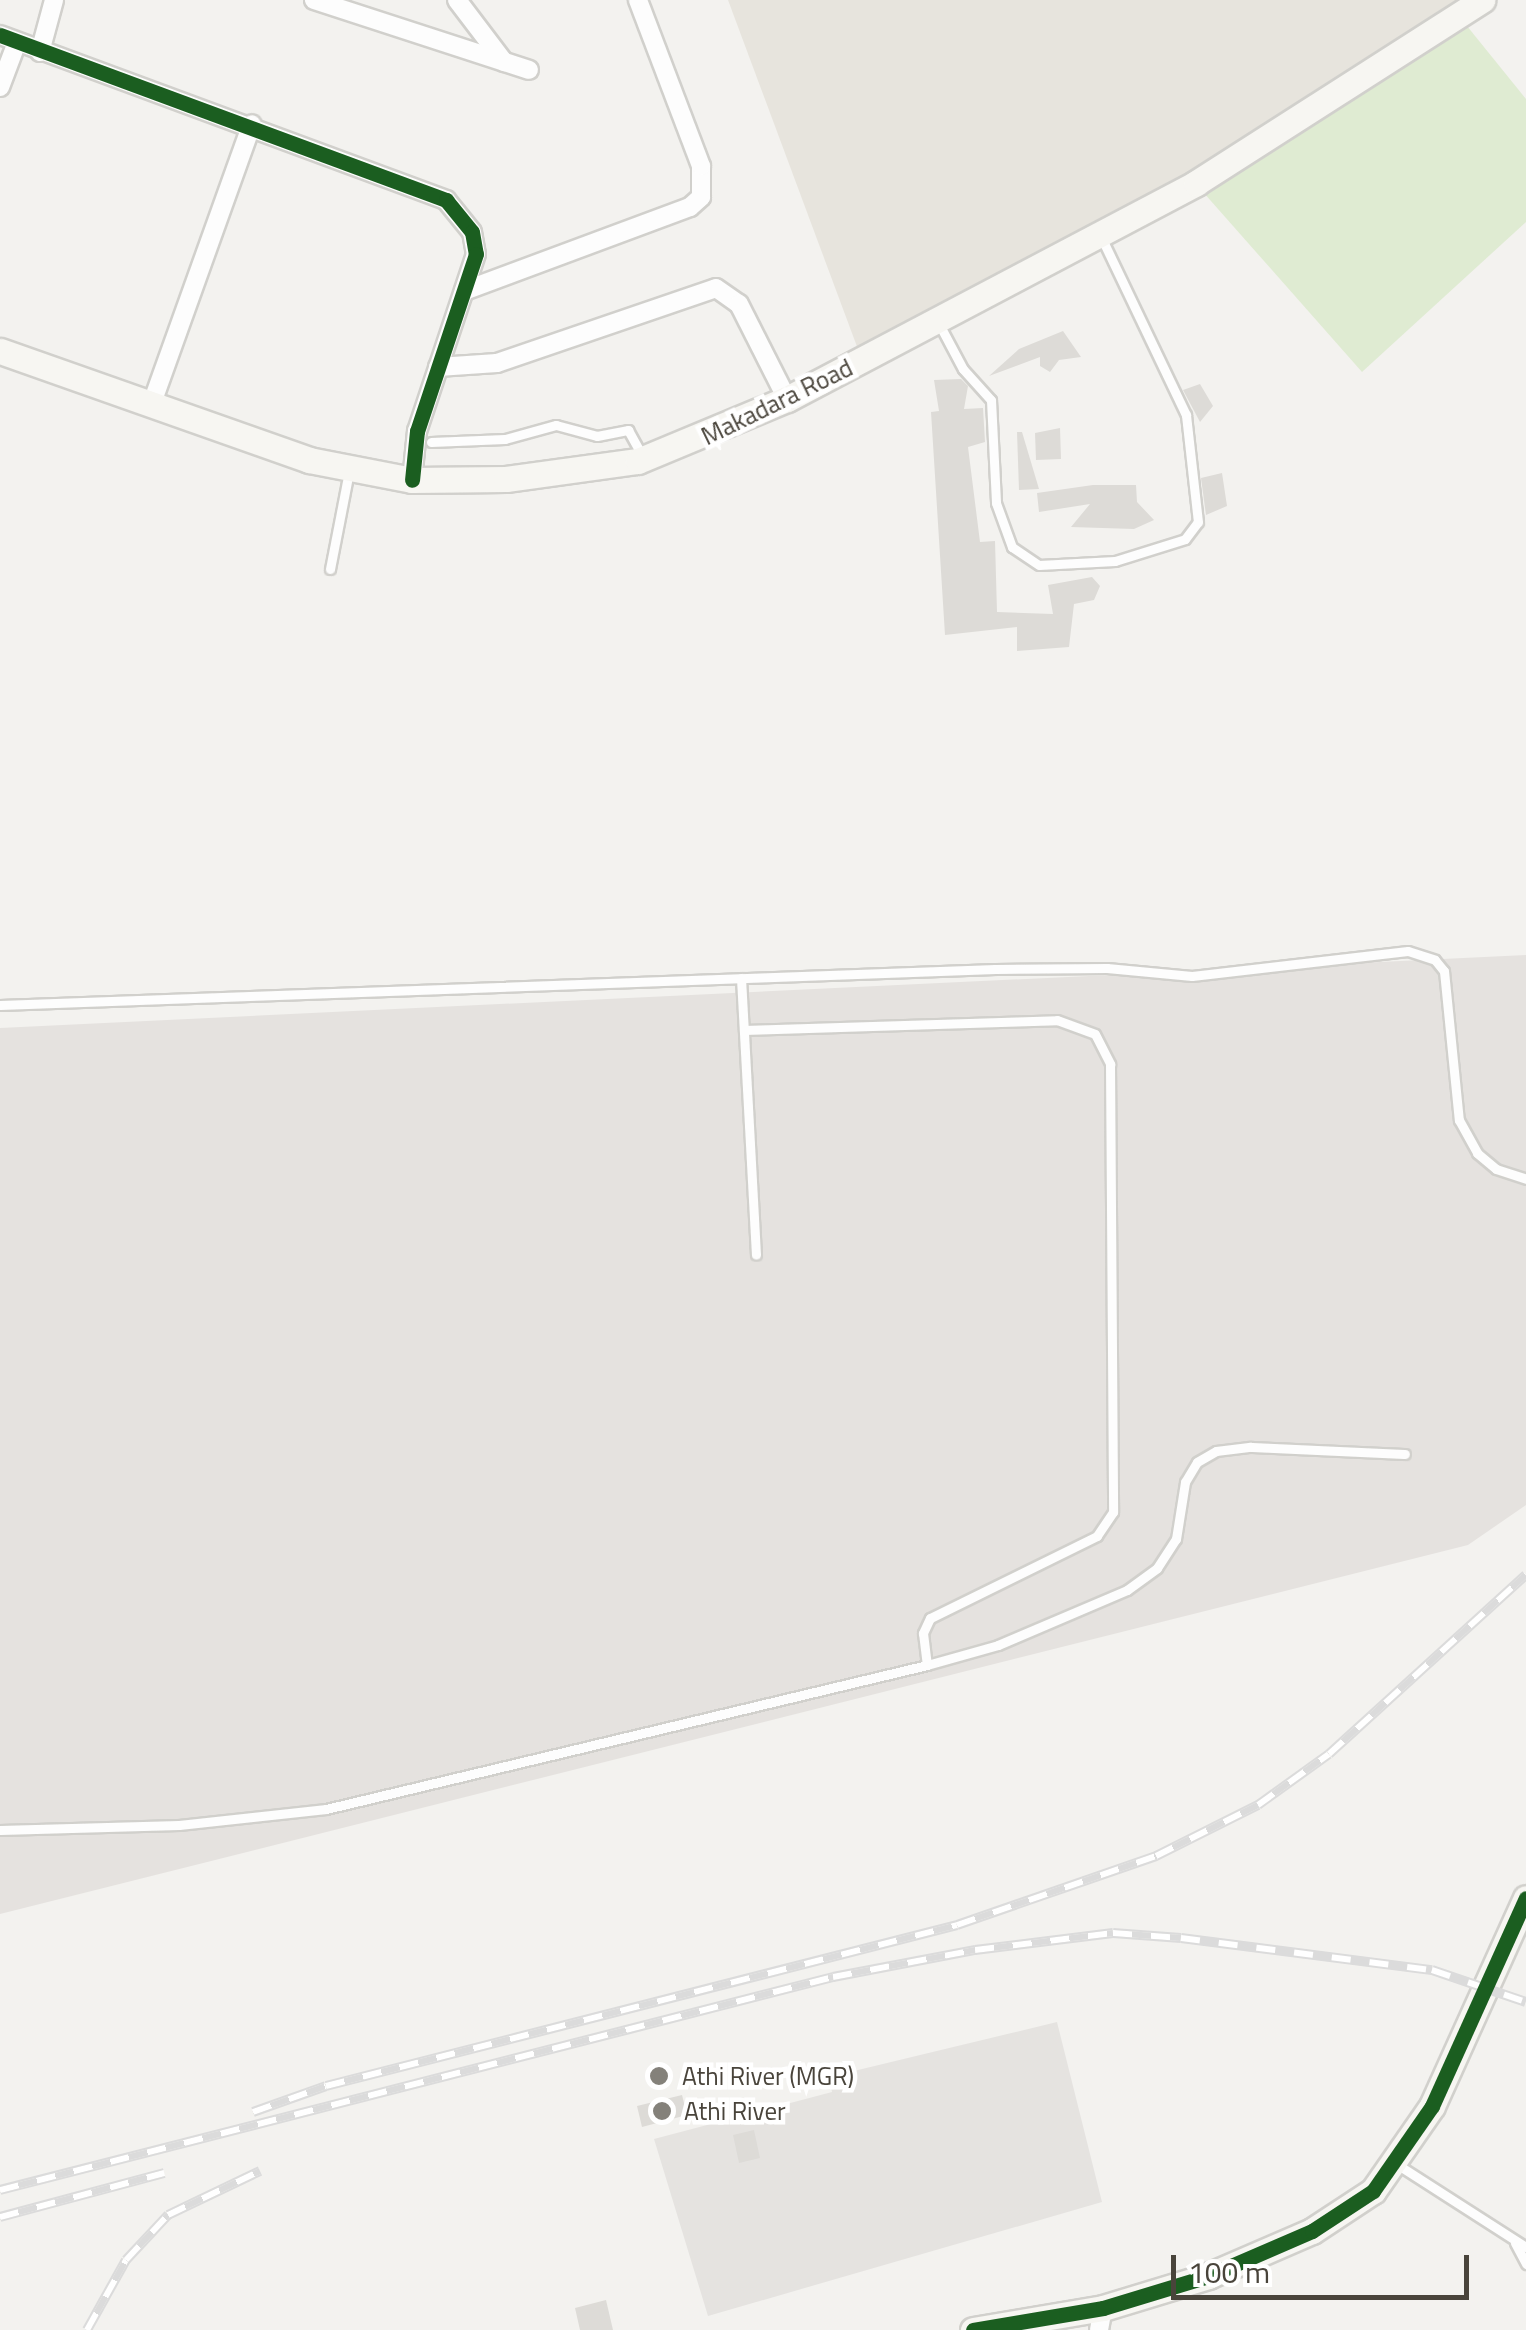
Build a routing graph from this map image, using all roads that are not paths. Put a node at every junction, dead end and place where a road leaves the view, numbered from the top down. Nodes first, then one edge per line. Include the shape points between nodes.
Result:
1 (54, 0) edge
2 (314, 0) edge
3 (458, 0) edge
4 (638, 0) edge
5 (1482, 0) edge
6 (8, 38) edge
7 (40, 52) junction
8 (504, 62) junction
9 (529, 70) dead end
10 (0, 87) edge
11 (252, 124) junction
12 (1100, 235) junction
13 (464, 292) junction
14 (938, 321) junction
15 (0, 350) edge
16 (438, 367) junction
17 (787, 399) junction
18 (152, 403) junction
19 (431, 442) dead end
20 (644, 460) junction
21 (349, 468) junction
22 (412, 480) junction
23 (330, 569) dead end
24 (741, 978) junction
25 (0, 1005) edge
26 (744, 1030) junction
27 (1526, 1179) edge
28 (756, 1255) dead end
29 (1406, 1454) dead end
30 (926, 1665) junction
31 (0, 1830) edge
32 (1526, 1898) edge
33 (1395, 2164) junction
34 (1515, 2242) junction
35 (1526, 2247) edge
36 (1526, 2264) edge
37 (1101, 2319) edge
38 (974, 2330) edge

1 - 7 street
2 - 8 street
3 - 8 street
4 - 13 street via 700,166 701,197 690,207
5 - 12 main road, Makadara Road via 1196,183
6 - 7 street
6 - 10 street
7 - 11 street
8 - 9 street
11 - 13 street via 446,200 475,240
11 - 18 street
12 - 14 main road, Makadara Road
12 - 14 lane via 1186,415 1198,522 1186,539 1116,561 1040,566 1012,547 996,503 991,400 963,370
13 - 16 street
14 - 17 main road, Makadara Road
15 - 18 main road, Makadara Road
16 - 17 street via 497,363 716,288 739,304
16 - 22 street via 417,431
17 - 20 main road, Makadara Road
18 - 21 main road, Makadara Road via 245,440
19 - 20 lane via 505,439 556,425 597,436 628,430
20 - 22 main road, Makadara Road via 506,479
21 - 22 main road, Makadara Road
21 - 23 lane
24 - 25 lane
24 - 26 lane
24 - 27 lane via 1070,968 1192,976 1423,953 1444,972 1459,1120 1477,1153 1496,1169
26 - 28 lane
26 - 30 lane via 1057,1020 1095,1034 1110,1064 1113,1512 1097,1536 930,1618 923,1632
29 - 30 lane via 1252,1446 1216,1451 1197,1462 1185,1482 1176,1540 1157,1568 1127,1590 998,1646
30 - 31 lane via 326,1808 179,1825
32 - 33 main road via 1432,2106
33 - 34 lane
33 - 37 main road via 1373,2191 1312,2231
34 - 35 lane
34 - 36 lane
37 - 38 main road

